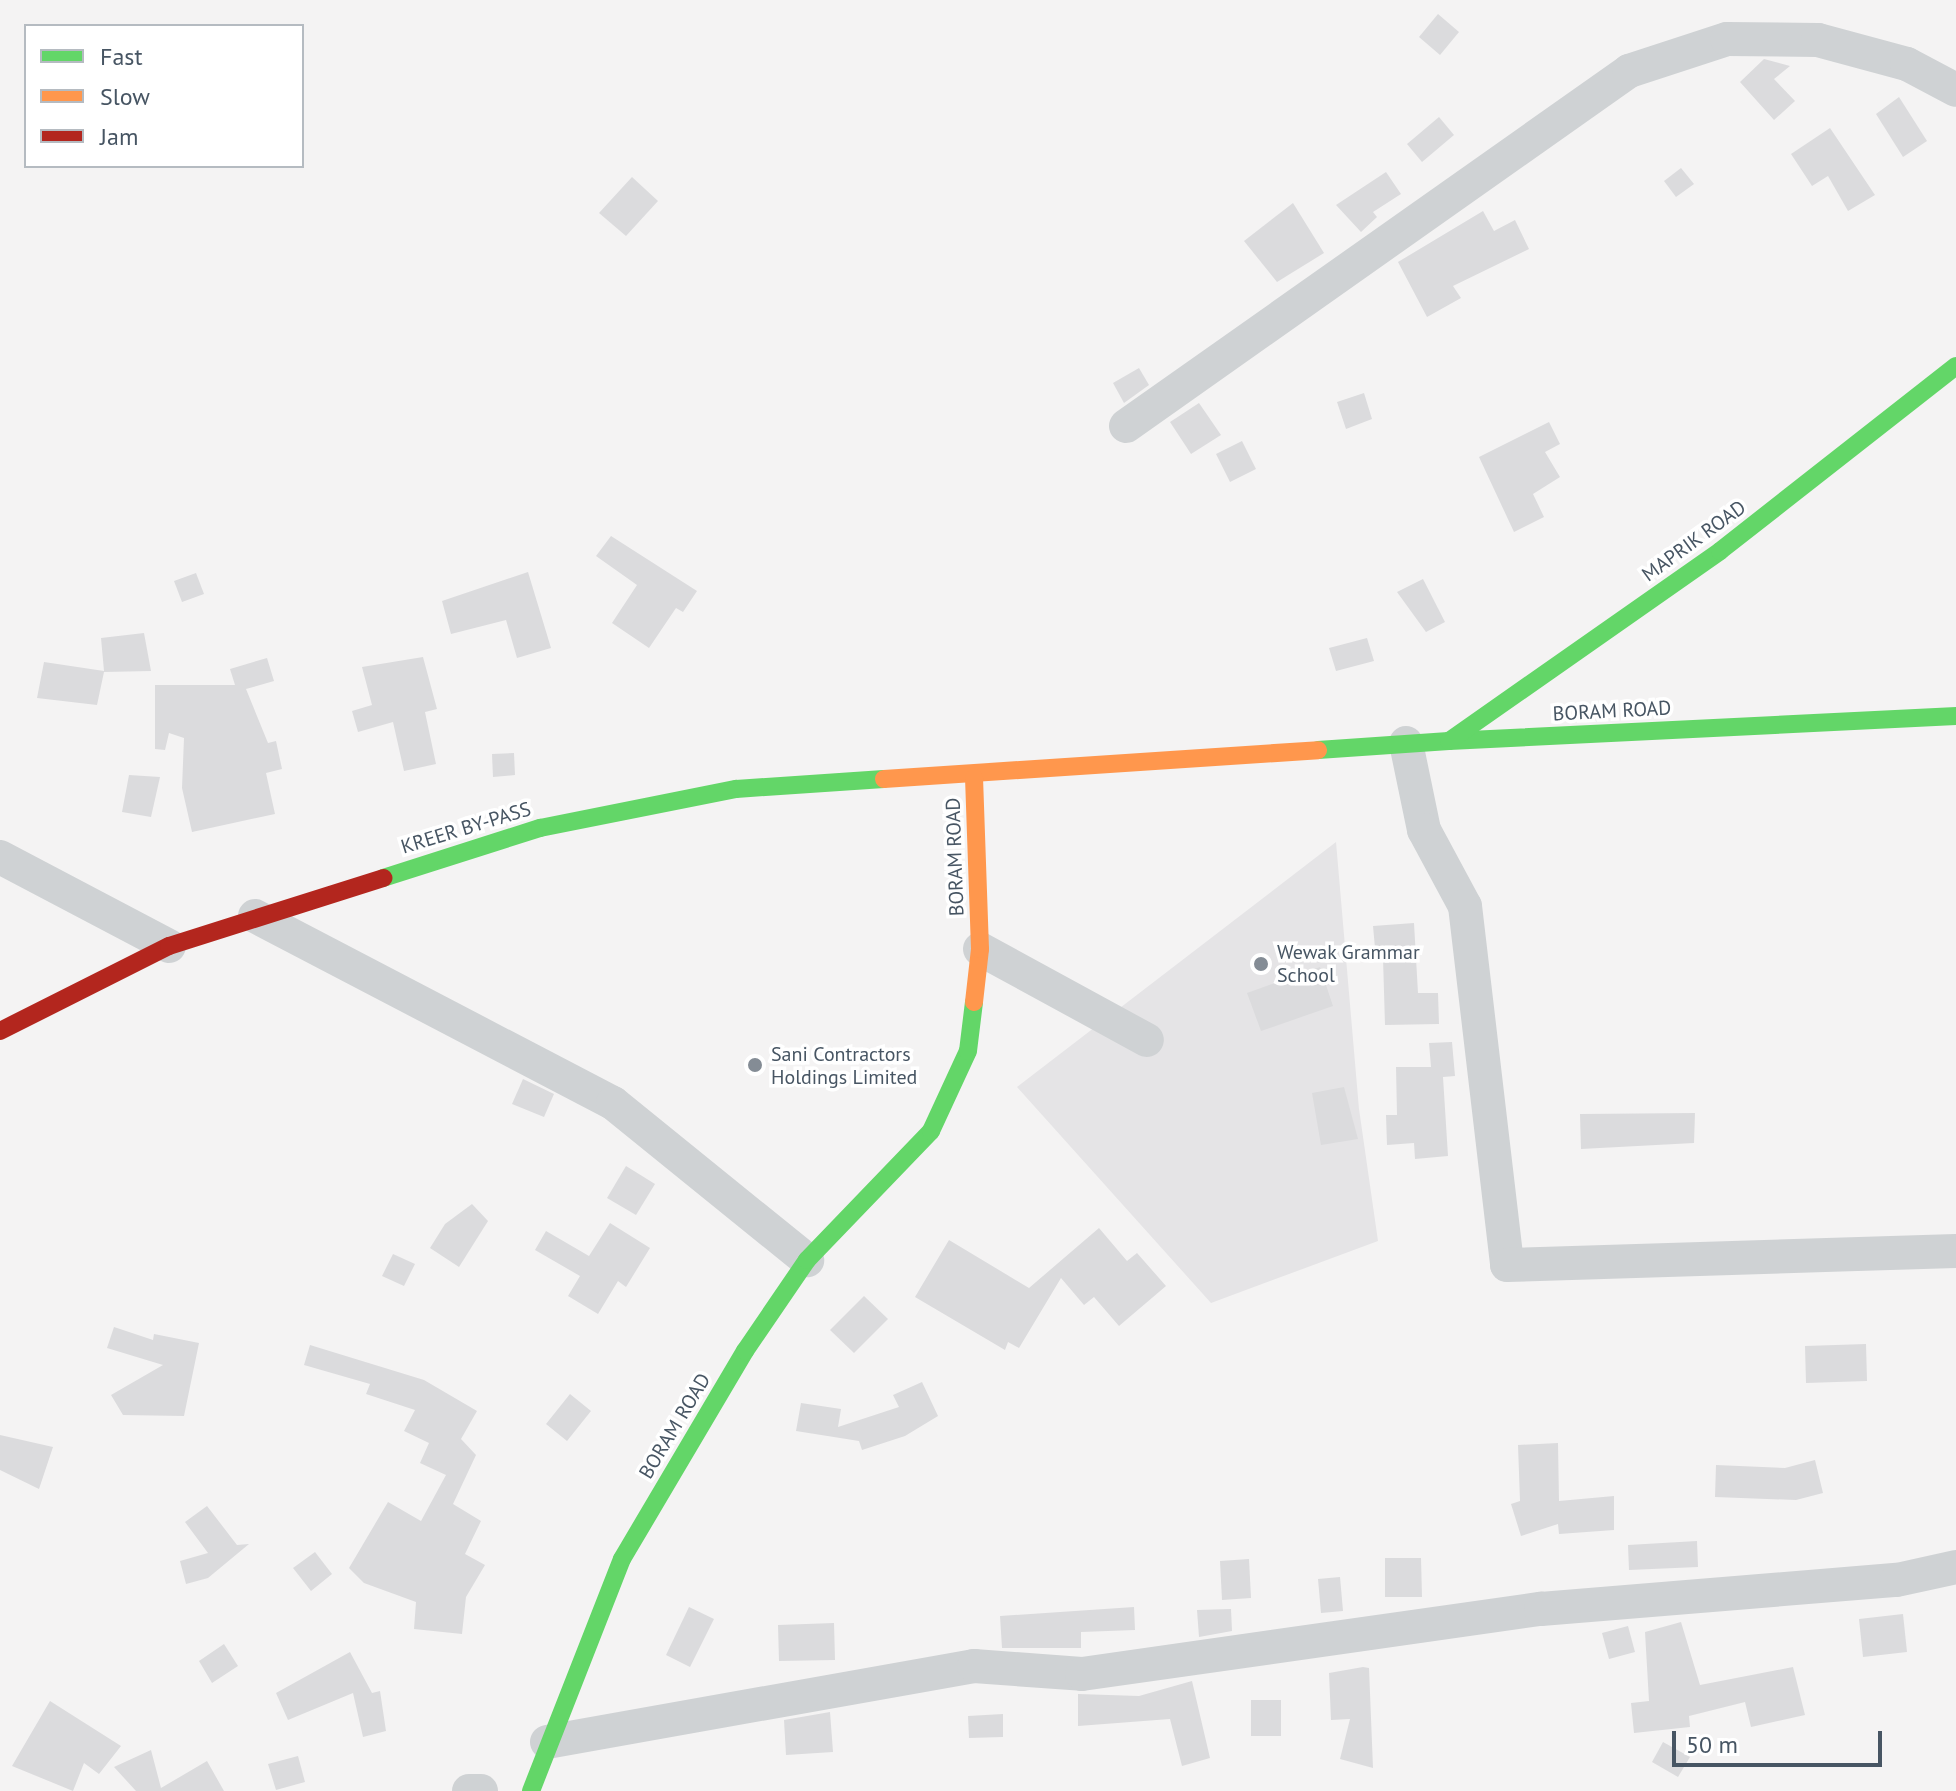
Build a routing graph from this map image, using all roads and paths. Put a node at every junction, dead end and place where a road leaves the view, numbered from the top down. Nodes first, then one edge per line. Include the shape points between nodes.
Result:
1 (1956, 90) edge
2 (1956, 366) edge
3 (1126, 426) dead end
4 (1956, 716) edge
5 (1449, 741) junction
6 (1406, 743) junction
7 (974, 778) junction
8 (0, 857) edge
9 (255, 916) junction
10 (169, 946) junction
11 (980, 949) junction
12 (0, 1031) edge
13 (1147, 1040) dead end
14 (1956, 1251) edge
15 (807, 1260) junction
16 (1956, 1567) edge
17 (547, 1742) junction
18 (469, 1791) edge
19 (481, 1791) edge
20 (531, 1791) edge

1 - 3 street via 1907,64 1818,40 1727,39 1629,71
2 - 5 main road, MAPRIK ROAD via 1720,551
4 - 5 main road, BORAM ROAD
5 - 6 main road, BORAM ROAD
6 - 7 main road, BORAM ROAD
6 - 14 street via 1424,830 1465,906 1507,1265
7 - 9 main road, KREER BY-PASS via 706,795 540,828
7 - 11 main road, BORAM ROAD
8 - 10 street
9 - 10 main road, KREER BY-PASS
9 - 15 street via 613,1103
10 - 12 main road, KREER BY-PASS
11 - 13 street
11 - 15 main road, BORAM ROAD via 968,1051 931,1131
15 - 17 main road, BORAM ROAD via 745,1351 622,1559
16 - 17 street via 1897,1580 1541,1609 1082,1674 974,1666
17 - 20 main road, BORAM ROAD
18 - 19 street

